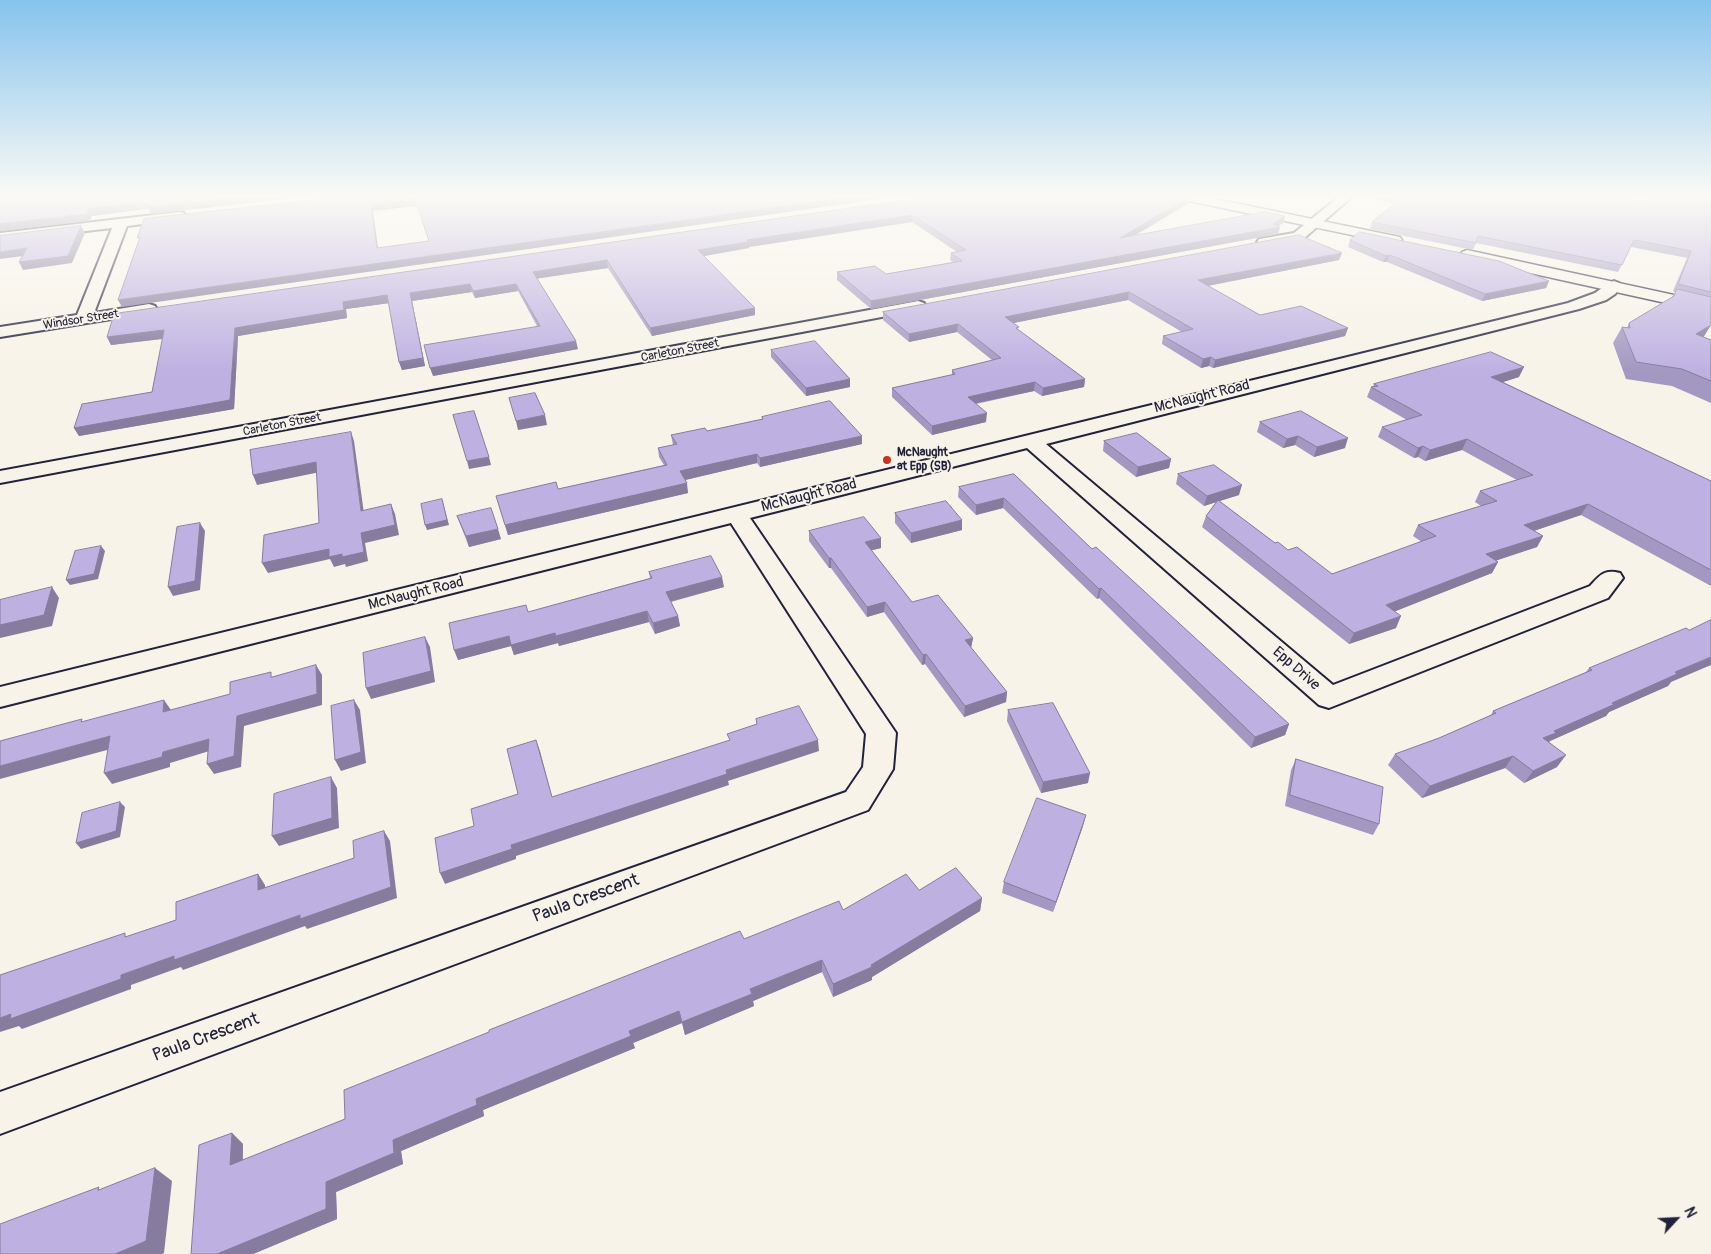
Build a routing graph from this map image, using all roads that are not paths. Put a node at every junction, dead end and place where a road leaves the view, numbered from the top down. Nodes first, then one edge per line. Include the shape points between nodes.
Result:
1 (109, 255) edge
2 (1466, 255) edge
3 (1614, 286) junction
4 (937, 303) edge
5 (160, 308) edge
6 (1711, 308) edge
7 (83, 320) junction
8 (0, 332) edge
9 (1029, 440) junction
10 (0, 477) edge
11 (737, 515) junction
12 (1611, 578) dead end
13 (0, 697) edge
14 (0, 1113) edge

1 - 7 street
2 - 3 main road
3 - 6 main road
3 - 9 street, McNaught Road via 1608,293 1588,302
4 - 10 street, Carleton Street
5 - 7 street, Windsor Street
7 - 8 street, Windsor Street
9 - 11 street, McNaught Road
9 - 12 street, Epp Drive via 1329,698 1599,592
11 - 13 street, McNaught Road
11 - 14 street, Paula Crescent via 881,733 878,769 856,801

